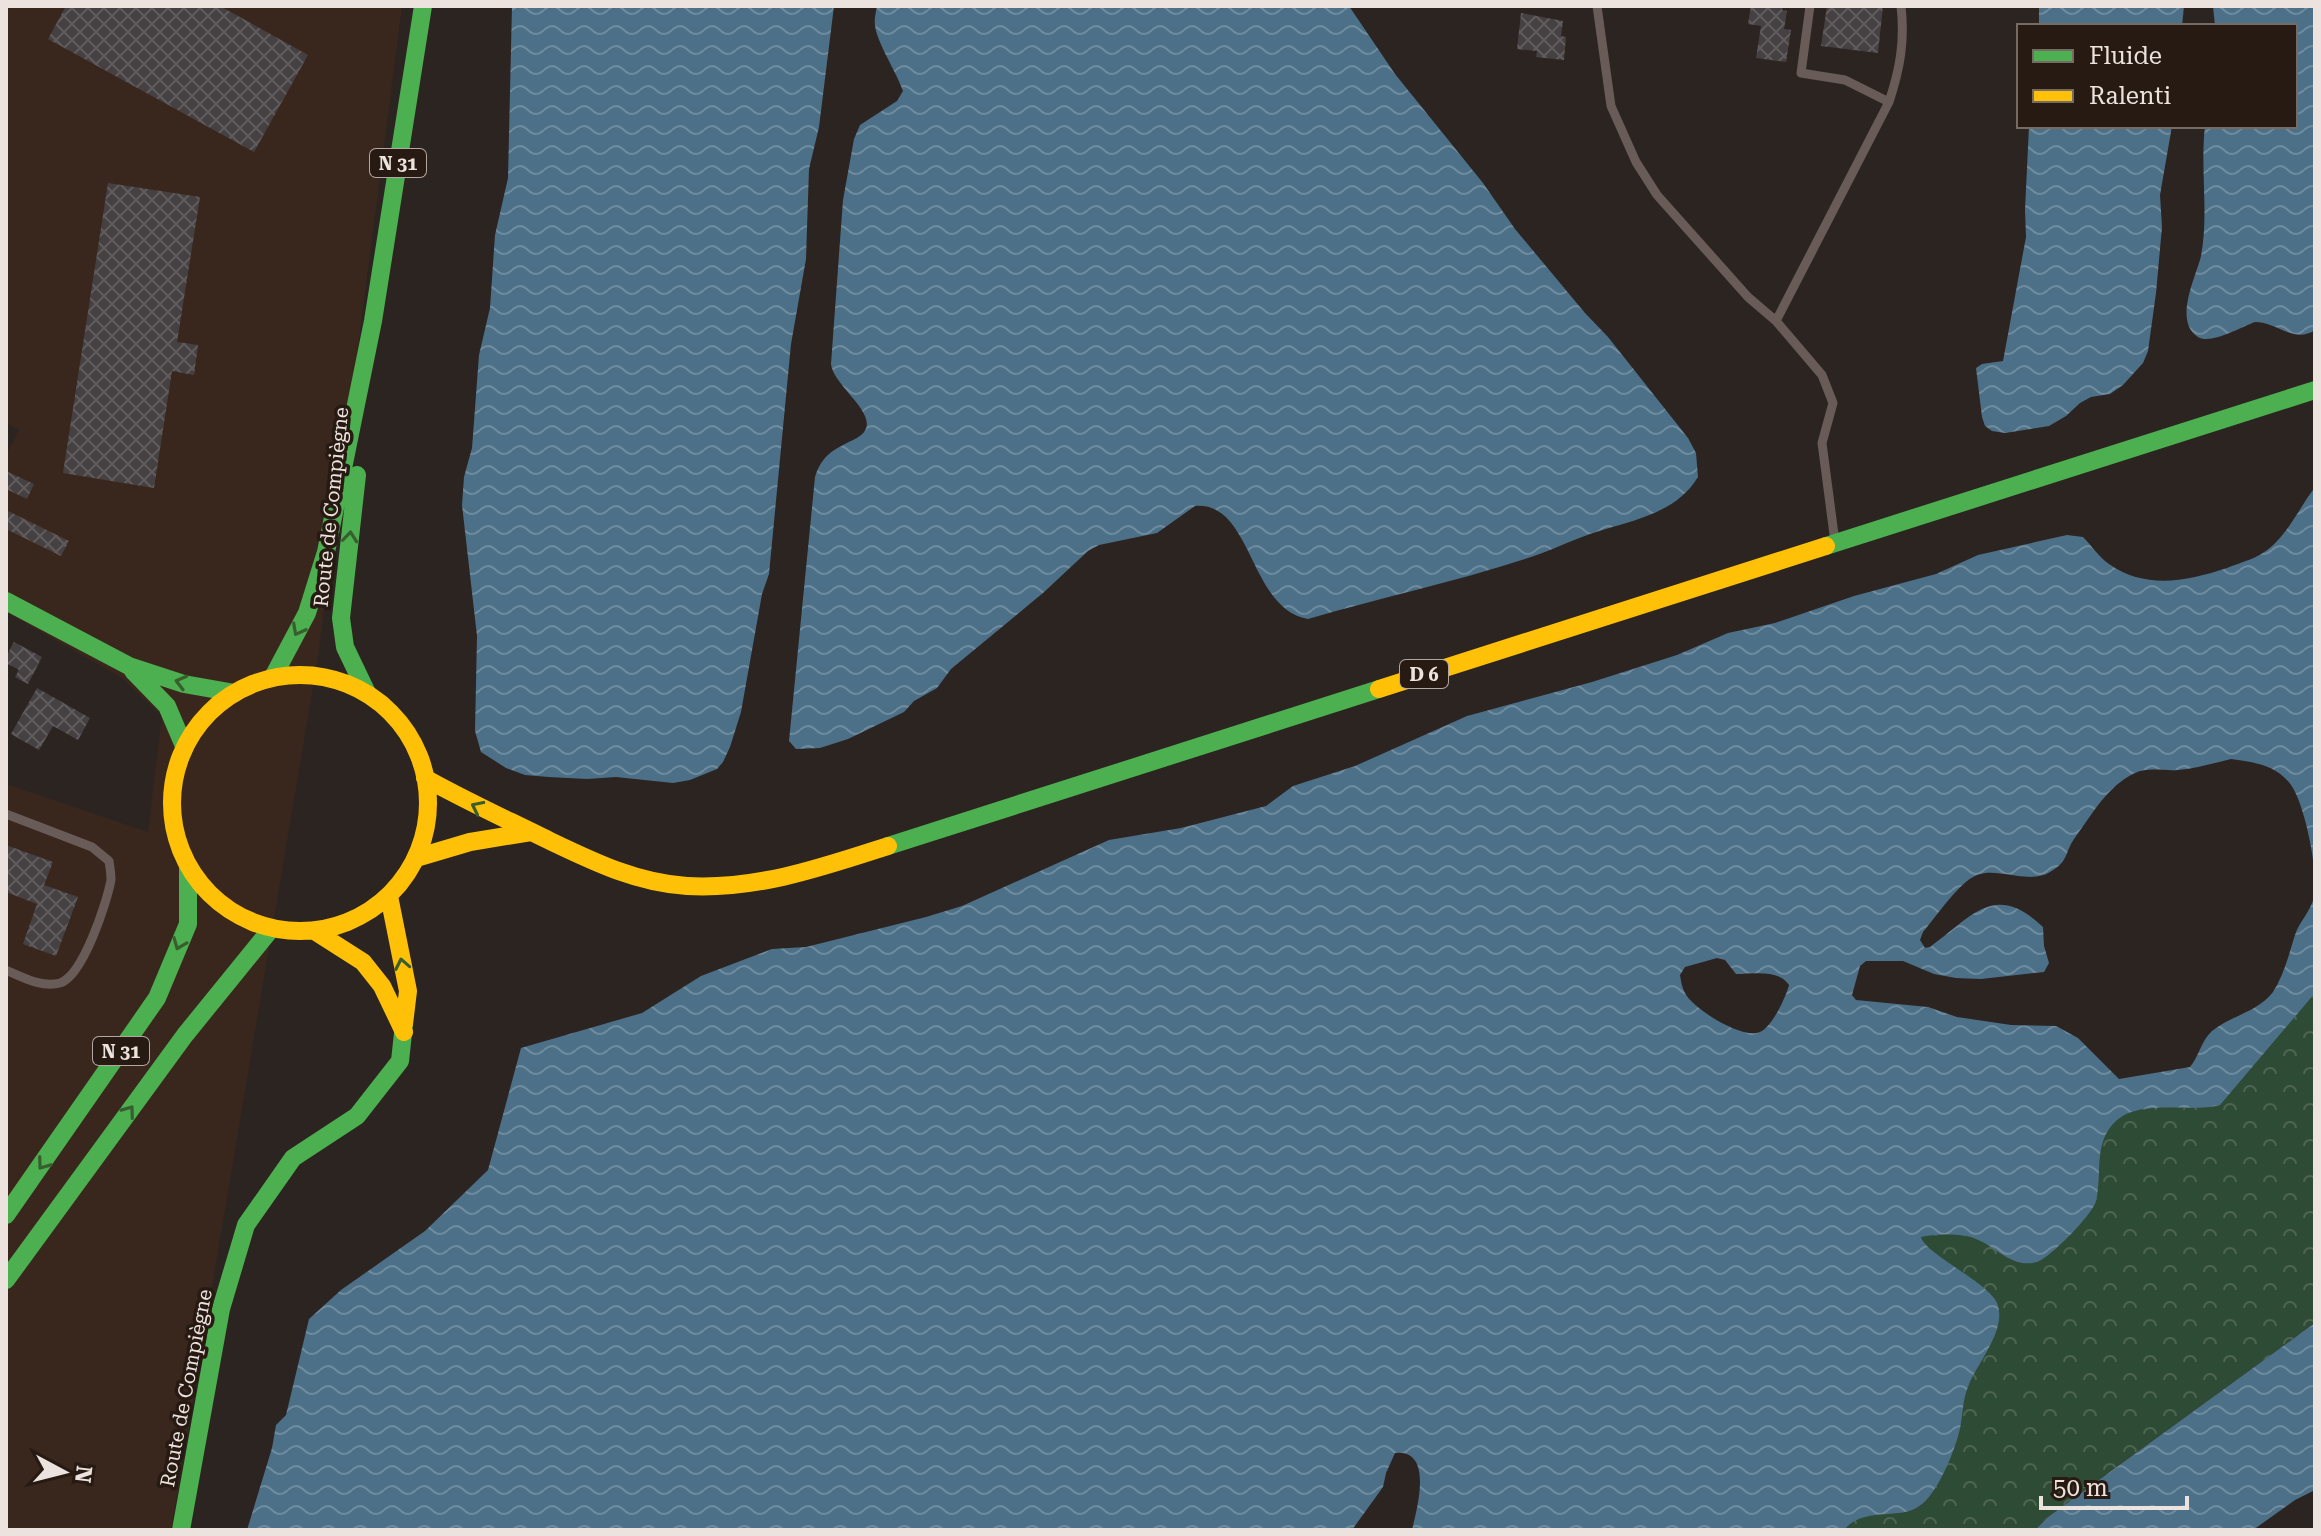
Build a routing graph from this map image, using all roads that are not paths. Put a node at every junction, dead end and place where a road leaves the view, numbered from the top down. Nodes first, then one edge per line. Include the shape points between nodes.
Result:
1 (423, 6) edge
2 (1597, 6) edge
3 (1810, 6) edge
4 (1901, 6) edge
5 (1889, 102) junction
6 (373, 321) junction
7 (1776, 321) junction
8 (2315, 390) edge
9 (1835, 542) junction
10 (6, 601) edge
11 (129, 666) junction
12 (273, 677) junction
13 (235, 693) junction
14 (367, 693) junction
15 (184, 746) junction
16 (425, 778) junction
17 (6, 814) edge
18 (531, 832) junction
19 (416, 858) junction
20 (188, 867) junction
21 (389, 896) junction
22 (271, 929) junction
23 (316, 932) junction
24 (6, 970) edge
25 (404, 1033) junction
26 (6, 1215) edge
27 (6, 1280) edge
28 (181, 1530) edge

1 - 6 main road, Route de Compiègne / N 31
2 - 7 lane via 1611,106 1636,162 1657,195
3 - 5 lane via 1801,73 1845,80
4 - 5 lane via 1901,66
5 - 7 lane
6 -> 12 main road, Route de Compiègne / N 31 via 326,552 307,613
14 -> 6 main road, Route de Compiègne / N 31 via 345,647 341,618
7 - 9 lane via 1822,375 1833,403 1822,443
8 - 9 main road, D 6
9 - 18 main road, D 6 via 799,875 748,885 653,882
10 - 11 main road
13 -> 11 main road
11 - 15 main road via 167,706
12 - 13 main road
12 - 14 main road via 322,676
13 - 15 main road via 202,719
14 - 16 main road via 405,728
15 - 20 main road via 172,786 173,828
18 -> 16 main road, D 6
16 - 19 main road via 428,817
17 - 24 lane via 92,847 109,861 111,878 86,957 71,976 60,983 41,983
18 - 19 main road
19 - 21 main road
20 - 22 main road via 223,907
20 -> 26 main road, N 31 via 188,924 157,998
21 - 23 main road via 351,921
25 -> 21 main road, Route de Compiègne via 408,991
22 - 23 main road
27 -> 22 main road, N 31 via 185,1035
23 - 25 main road via 363,962 382,986
25 - 28 main road, Route de Compiègne via 400,1061 357,1116 293,1158 246,1225 221,1309

